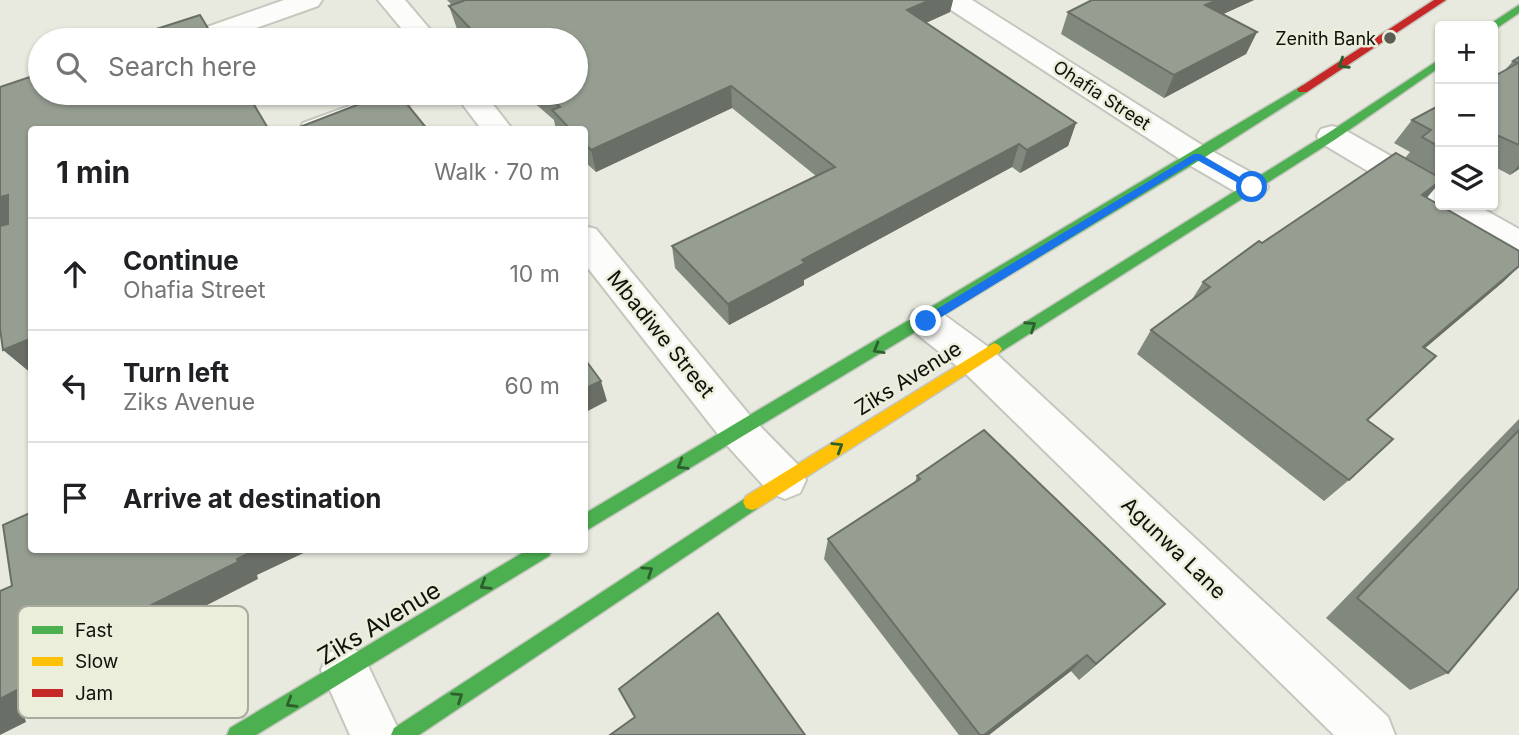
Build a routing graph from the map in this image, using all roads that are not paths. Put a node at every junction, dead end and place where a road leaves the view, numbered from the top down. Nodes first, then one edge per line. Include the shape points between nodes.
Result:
1 (309, 0) edge
2 (391, 0) edge
3 (954, 0) edge
4 (1441, 0) edge
5 (1519, 8) edge
6 (1498, 23) edge
7 (231, 28) edge
8 (415, 28) edge
9 (1435, 65) edge
10 (380, 105) edge
11 (478, 105) edge
12 (325, 126) edge
13 (495, 126) edge
14 (1332, 136) junction
15 (1197, 156) junction
16 (1252, 187) junction
17 (1435, 196) edge
18 (1459, 210) edge
19 (588, 243) edge
20 (1519, 245) edge
21 (926, 321) junction
22 (977, 360) junction
23 (738, 430) junction
24 (785, 480) junction
25 (588, 522) edge
26 (538, 553) edge
27 (345, 670) junction
28 (237, 735) edge
29 (376, 735) edge
30 (401, 735) edge
31 (1370, 735) edge

1 - 7 street
2 - 8 street
3 - 15 street, Ohafia Street
4 -> 15 main road, Ziks Avenue
5 - 6 main road
9 - 14 main road, Ziks Avenue
10 - 12 street
11 - 13 street
14 - 16 main road, Ziks Avenue
14 - 17 street
15 - 16 street, Ohafia Street
15 - 21 main road, Ziks Avenue
22 -> 16 main road, Ziks Avenue
18 - 20 street
19 - 23 street, Mbadiwe Street
21 - 22 street, Agunwa Lane
21 -> 23 main road, Ziks Avenue
24 -> 22 main road, Ziks Avenue
22 - 31 street, Agunwa Lane
23 - 24 street, Mbadiwe Street
23 -> 25 main road, Ziks Avenue
30 -> 24 main road, Ziks Avenue
26 -> 27 main road, Ziks Avenue
27 -> 28 main road, Ziks Avenue
27 - 29 street

